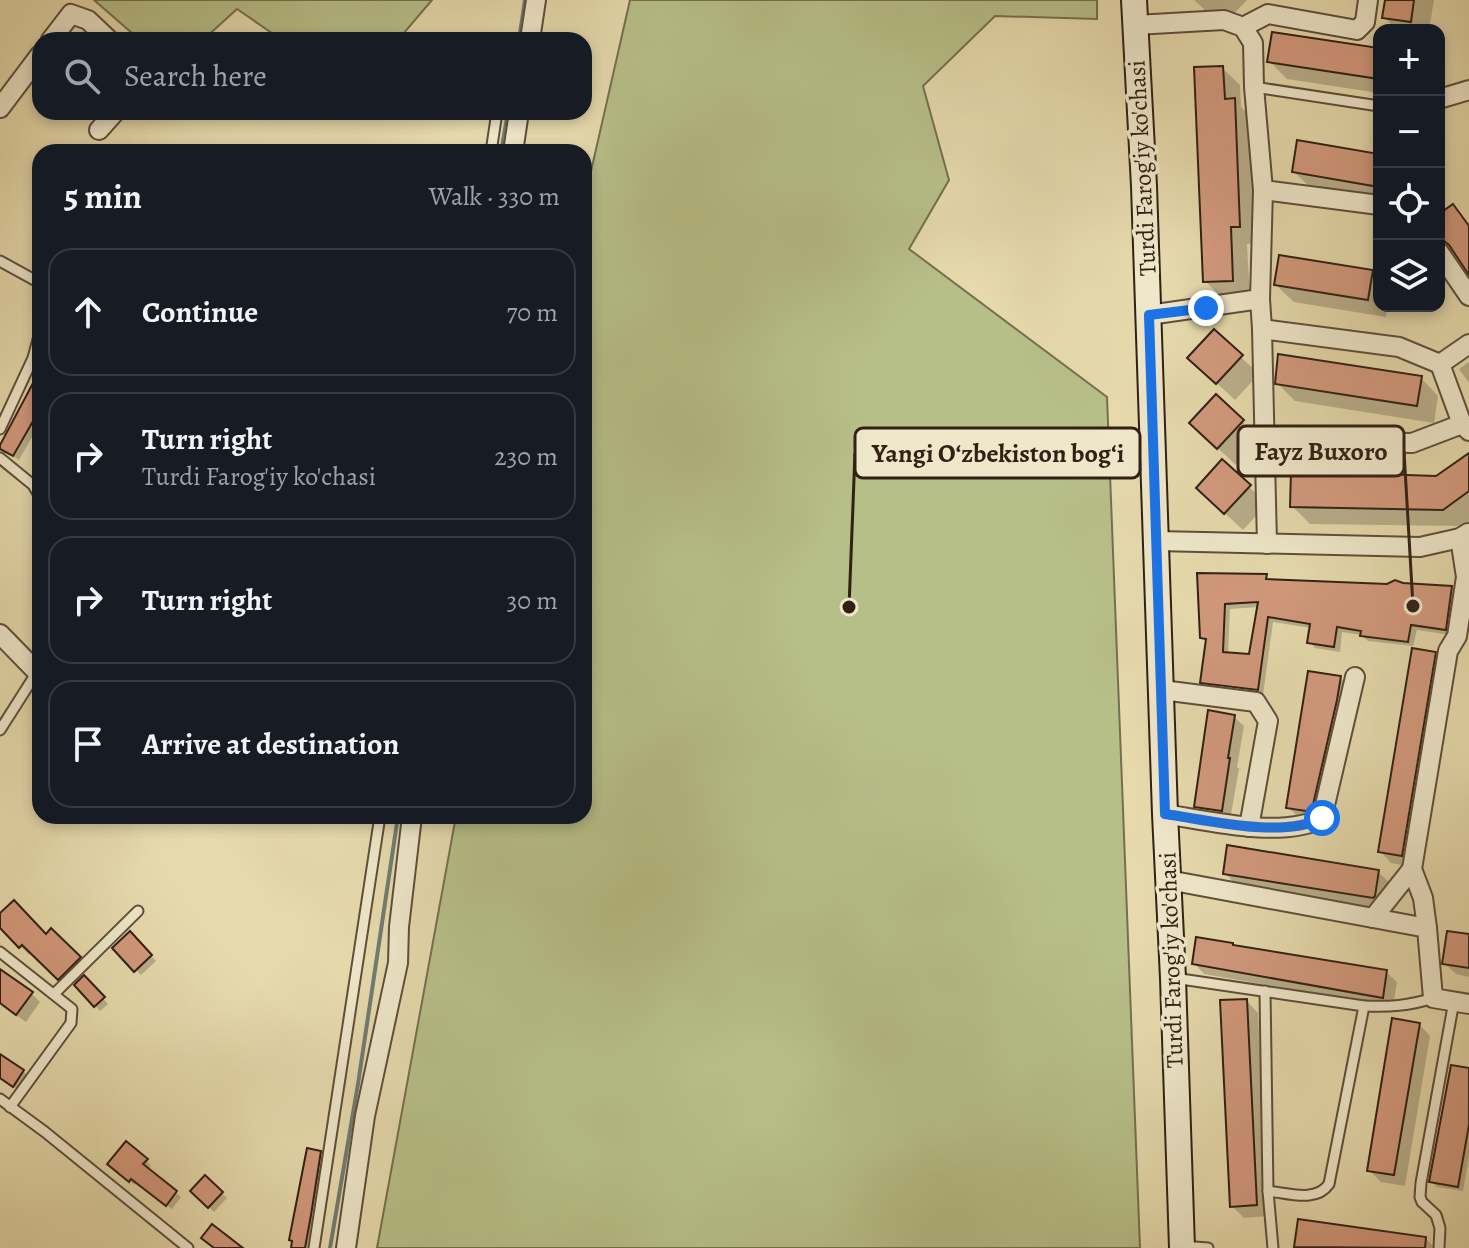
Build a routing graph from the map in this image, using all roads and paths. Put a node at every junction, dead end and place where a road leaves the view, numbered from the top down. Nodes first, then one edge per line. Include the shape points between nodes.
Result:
1 (536, 0) edge
2 (1134, 0) edge
3 (1368, 0) edge
4 (1135, 25) junction
5 (1243, 27) junction
6 (57, 32) edge
7 (101, 32) edge
8 (531, 32) edge
9 (32, 66) edge
10 (1254, 87) junction
11 (1469, 90) edge
12 (1445, 97) edge
13 (1373, 105) edge
14 (0, 108) edge
15 (108, 120) edge
16 (496, 120) edge
17 (518, 120) edge
18 (99, 130) dead end
19 (492, 144) edge
20 (514, 144) edge
21 (1263, 190) junction
22 (1373, 204) edge
23 (0, 261) edge
24 (1445, 261) edge
25 (32, 279) edge
26 (1469, 296) edge
27 (1260, 299) junction
28 (1149, 315) junction
29 (1262, 329) junction
30 (1469, 344) edge
31 (32, 360) edge
32 (1440, 364) junction
33 (1466, 428) edge
34 (0, 429) edge
35 (1265, 440) junction
36 (0, 458) edge
37 (32, 484) edge
38 (1465, 535) edge
39 (1157, 541) junction
40 (1267, 544) junction
41 (0, 634) edge
42 (1463, 637) edge
43 (32, 666) edge
44 (1355, 677) dead end
45 (32, 683) edge
46 (1162, 690) junction
47 (0, 730) edge
48 (1165, 814) junction
49 (379, 824) edge
50 (411, 824) edge
51 (1249, 827) junction
52 (1412, 869) junction
53 (1168, 880) junction
54 (138, 911) dead end
55 (1373, 918) junction
56 (1427, 928) junction
57 (0, 952) edge
58 (1173, 978) junction
59 (1265, 991) junction
60 (54, 994) junction
61 (1433, 998) junction
62 (1462, 1002) edge
63 (1364, 1006) junction
64 (0, 1099) edge
65 (10, 1107) junction
66 (1268, 1191) junction
67 (1182, 1247) edge
68 (188, 1248) edge
69 (314, 1248) edge
70 (346, 1248) edge
71 (1208, 1248) edge
72 (1273, 1248) edge
73 (1439, 1248) edge

1 - 8 street
2 - 4 main road, Turdi Farog'iy ko'chasi
3 - 5 street via 1365,22 1357,30 1268,14
4 - 5 street via 1224,20
4 - 28 main road, Turdi Farog'iy ko'chasi
5 - 10 street via 1253,43
6 - 7 street via 71,14
9 - 14 street
10 - 13 lane
10 - 21 street
11 - 12 street
15 - 18 street
16 - 19 lane
17 - 20 street
21 - 22 street
21 - 27 street
23 - 25 lane
24 - 26 street
27 - 28 street
27 - 29 street
28 - 39 main road, Turdi Farog'iy ko'chasi
29 - 32 street via 1399,347
29 - 35 street
30 - 32 street
31 - 34 lane
32 - 33 street
33 - 35 street via 1412,443
35 - 40 street
36 - 37 lane
38 - 40 street via 1420,547
38 - 42 street
39 - 40 street
39 - 46 main road, Turdi Farog'iy ko'chasi
41 - 43 street
42 - 52 street via 1448,651
44 - 51 street via 1322,818 1297,827
45 - 47 lane
46 - 48 main road, Turdi Farog'iy ko'chasi
46 - 51 street via 1256,702 1268,721
48 - 51 street
48 - 53 main road, Turdi Farog'iy ko'chasi
49 - 69 lane
50 - 70 street via 398,963 365,1116
52 - 55 street
52 - 56 street
53 - 55 street
53 - 58 main road, Turdi Farog'iy ko'chasi
54 - 60 lane
55 - 56 street
56 - 61 street
57 - 60 lane
58 - 59 lane
58 - 67 main road, Turdi Farog'iy ko'chasi
59 - 63 lane
59 - 66 lane
60 - 65 lane via 72,1009 71,1023
61 - 62 street
61 - 63 lane via 1411,1005
62 - 73 lane via 1421,1183 1422,1202 1436,1215 1440,1228
63 - 66 lane via 1329,1184 1312,1196
64 - 65 lane
65 - 68 lane
66 - 72 lane
67 - 71 lane

